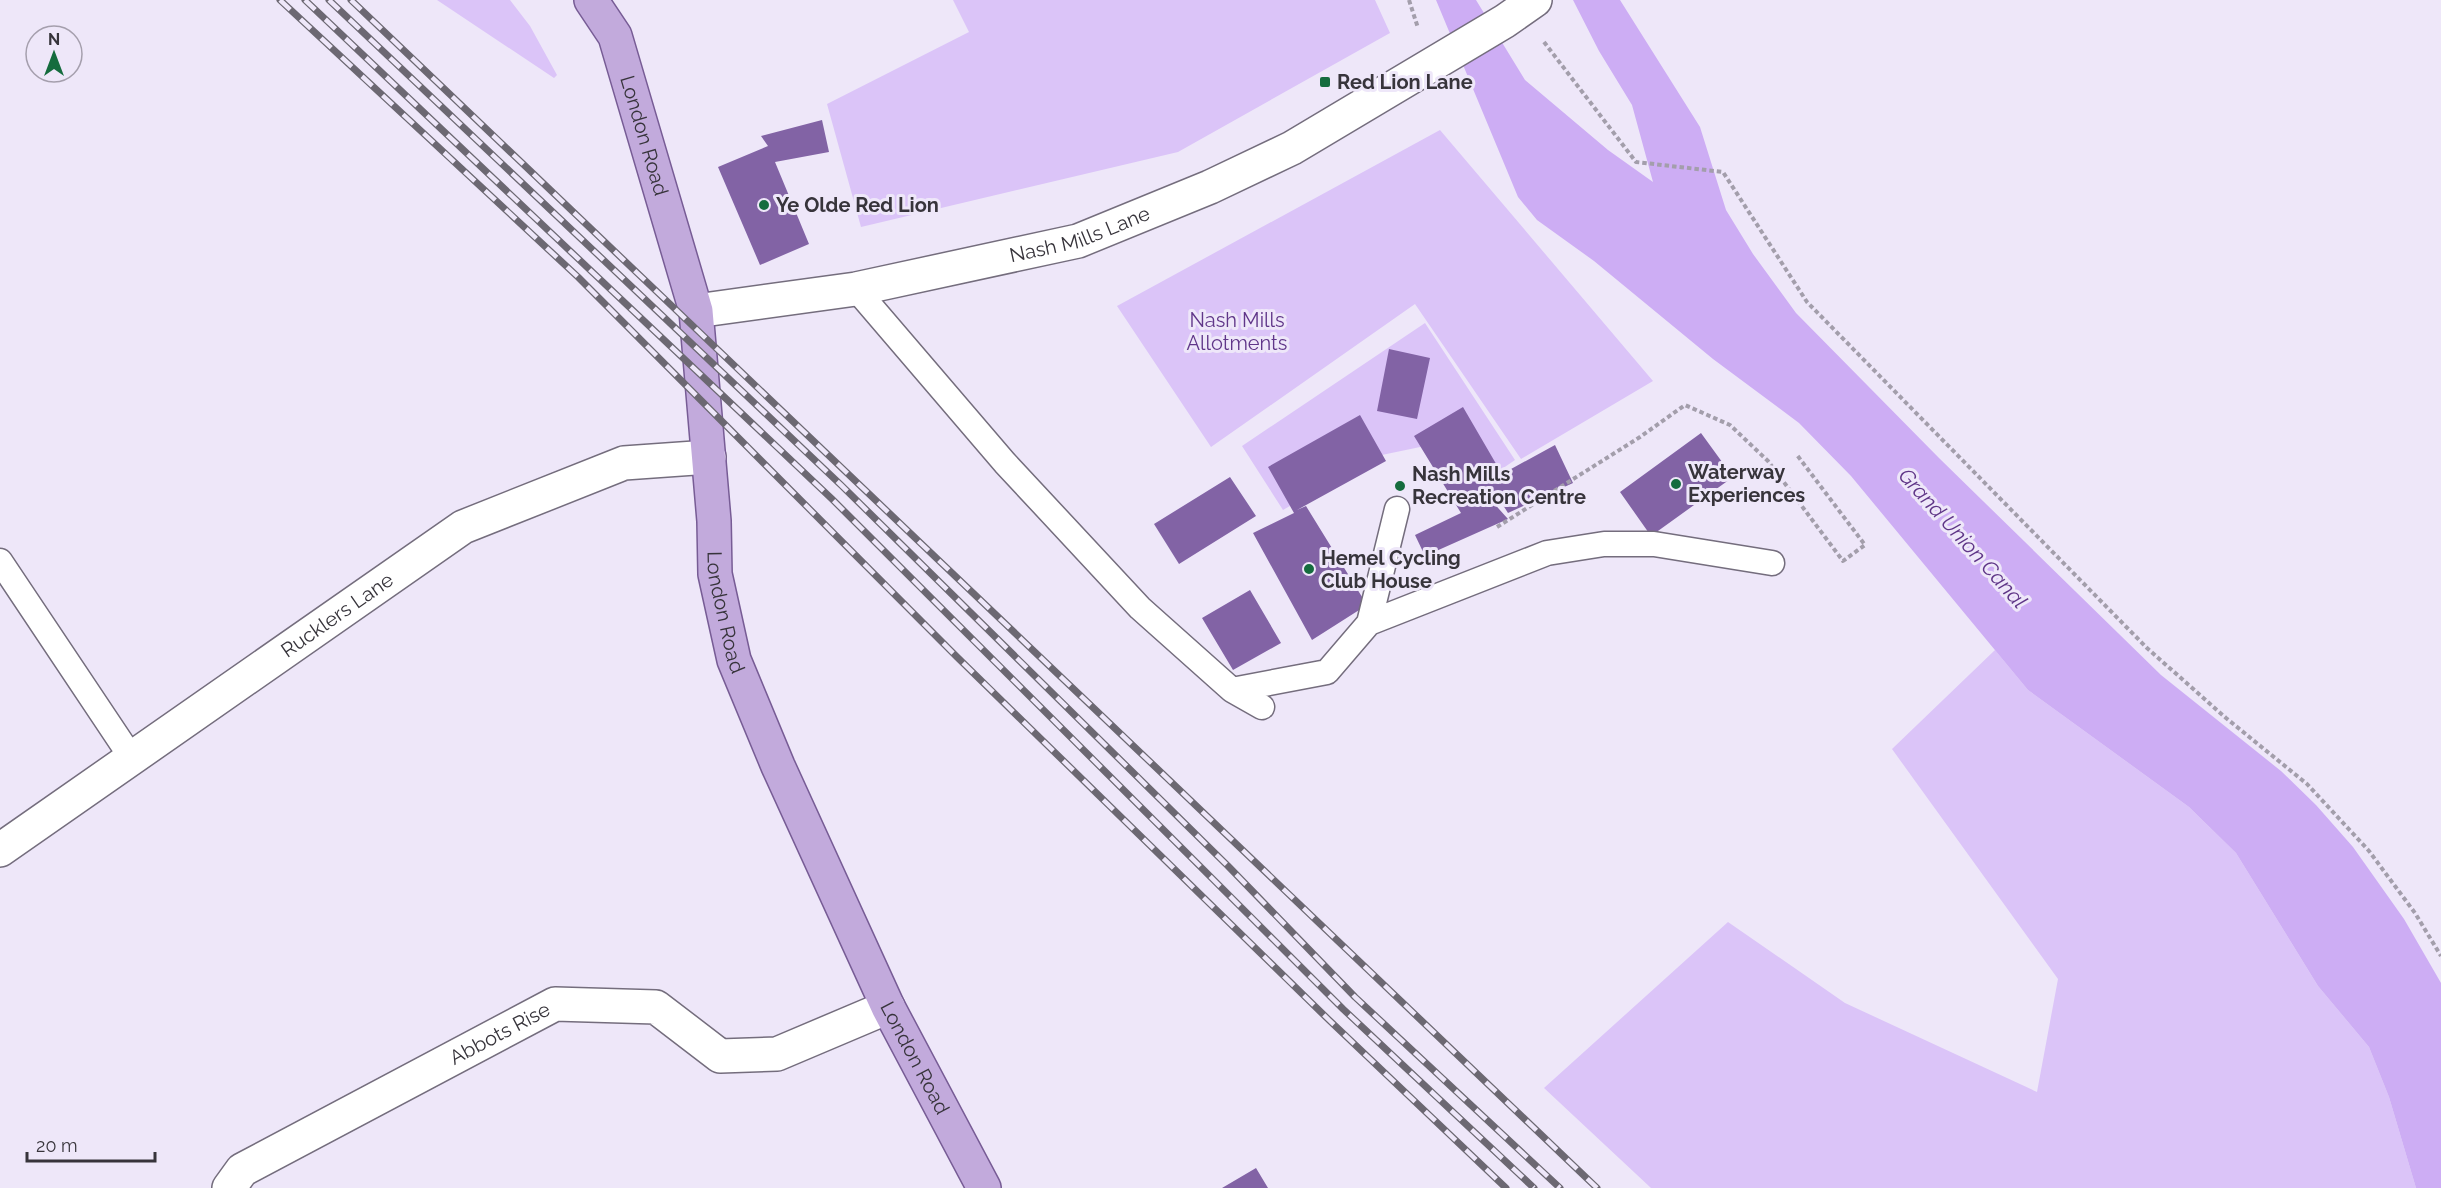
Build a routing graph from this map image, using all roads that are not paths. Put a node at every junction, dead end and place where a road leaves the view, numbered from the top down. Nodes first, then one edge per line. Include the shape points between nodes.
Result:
1 (596, 1) edge
2 (1520, 10) edge
3 (856, 289) junction
4 (696, 311) junction
5 (709, 457) junction
6 (1397, 509) dead end
7 (0, 561) edge
8 (1772, 563) dead end
9 (1369, 623) junction
10 (1232, 690) junction
11 (1262, 707) dead end
12 (131, 757) junction
13 (0, 850) edge
14 (888, 1007) junction
15 (229, 1188) edge
16 (984, 1188) edge

1 - 4 main road, London Road via 615,36
2 - 3 street, Nash Mills Lane via 1292,148 1210,187 1078,242
3 - 4 street, Nash Mills Lane
3 - 10 lane via 1005,463 1140,608
4 - 5 main road, London Road
5 - 12 street, Rucklers Lane via 624,463 463,527
5 - 14 main road, London Road via 715,574 734,660
6 - 9 lane
7 - 12 lane
8 - 9 lane via 1654,544 1604,544 1547,554
9 - 10 lane via 1327,672
10 - 11 lane
12 - 13 street, Rucklers Lane
14 - 15 street, Abbots Rise via 777,1054 720,1056 656,1007 555,1004 242,1170
14 - 16 main road, London Road

